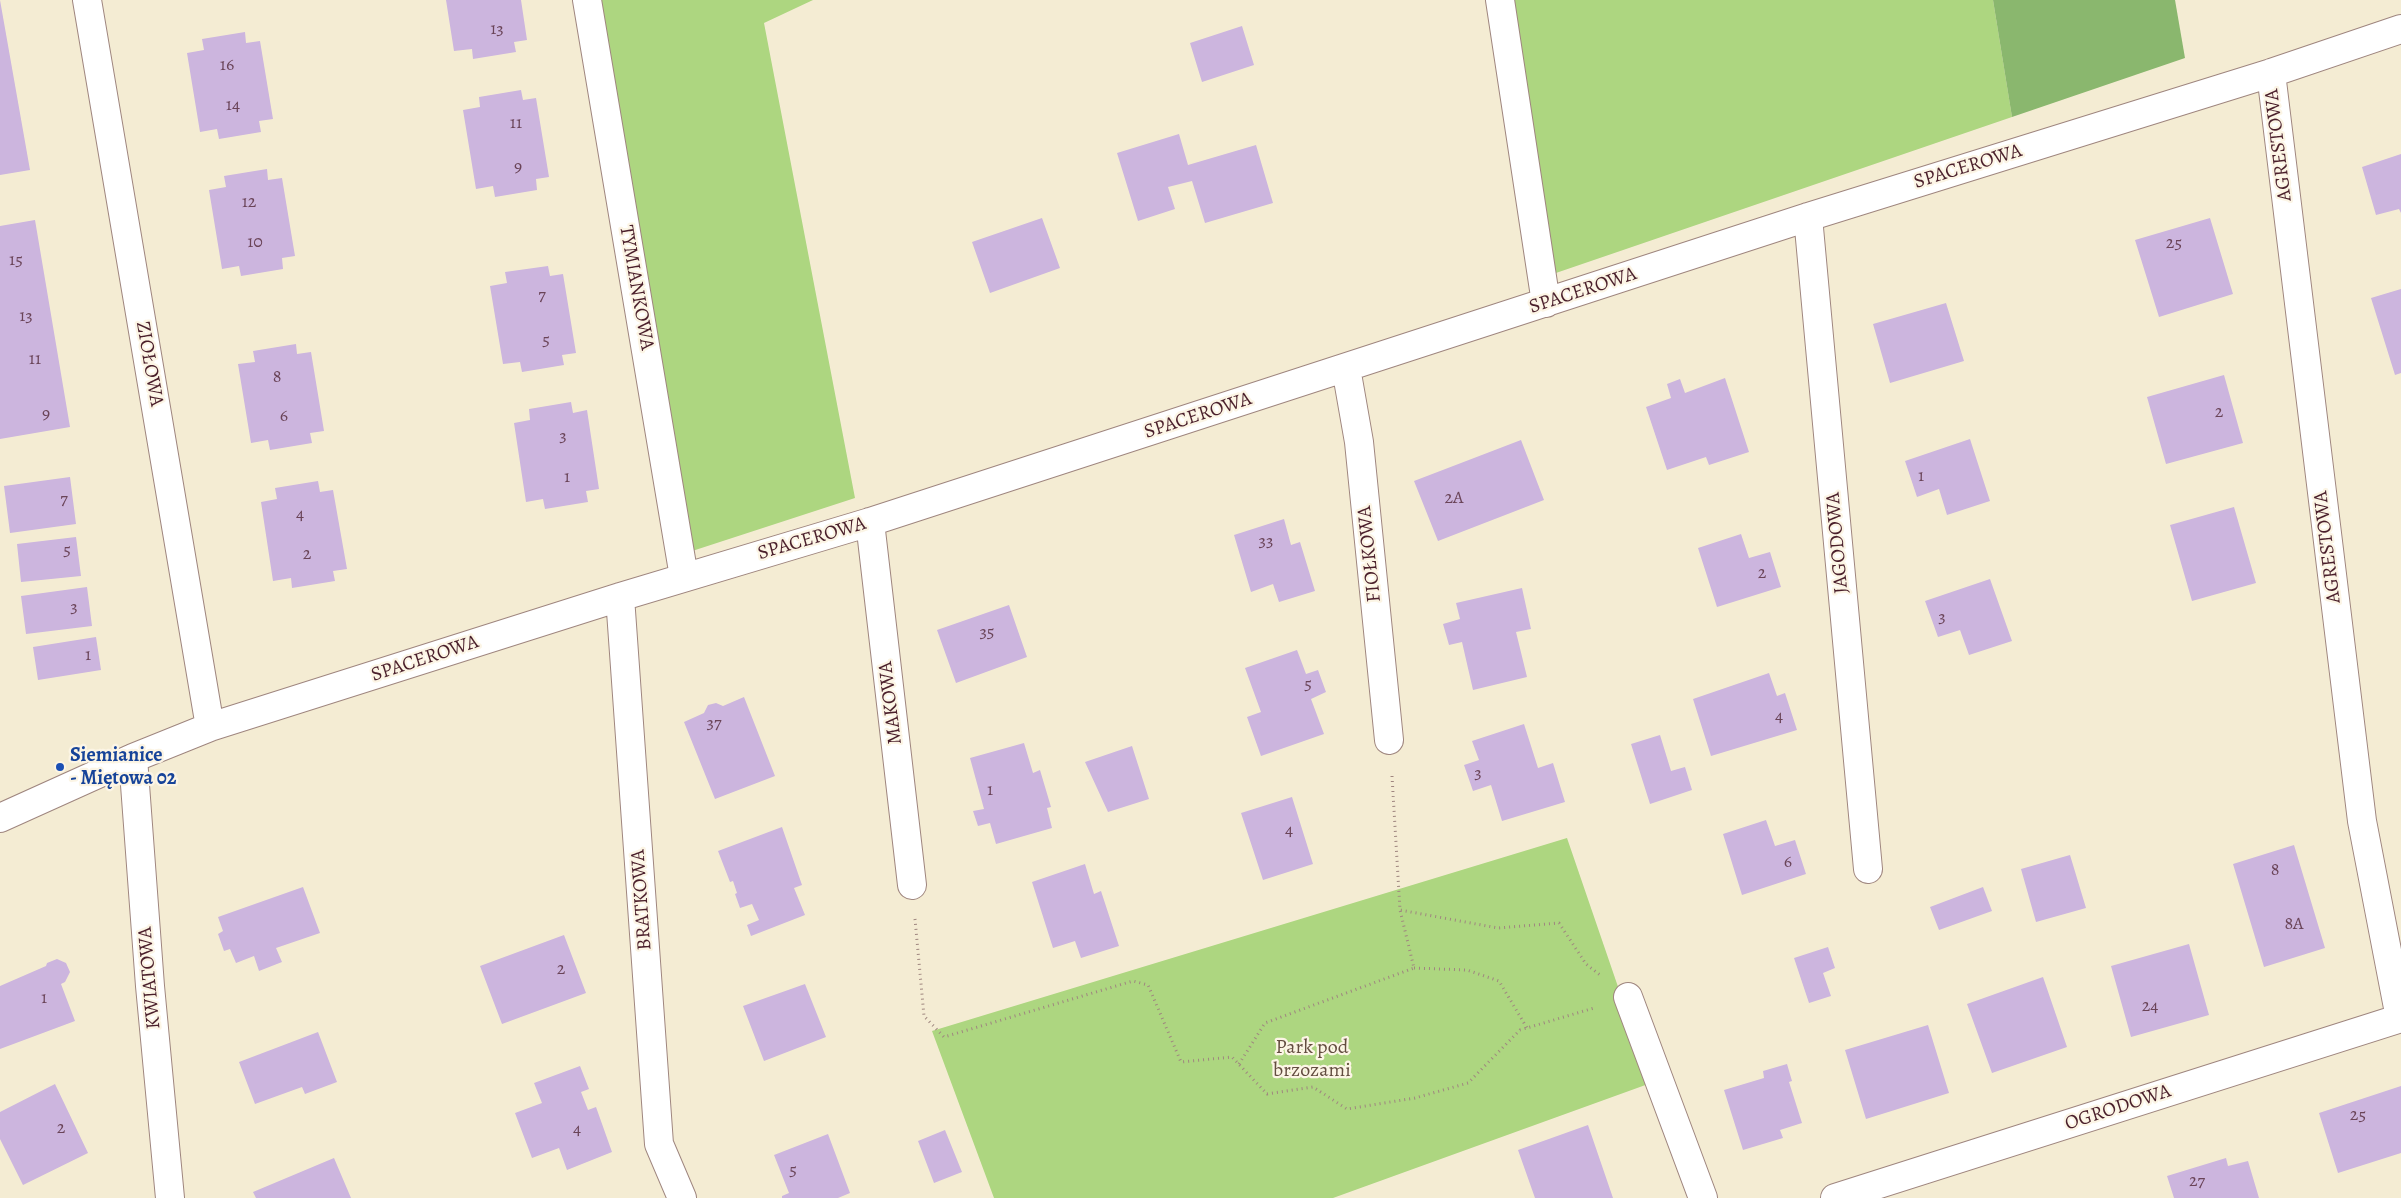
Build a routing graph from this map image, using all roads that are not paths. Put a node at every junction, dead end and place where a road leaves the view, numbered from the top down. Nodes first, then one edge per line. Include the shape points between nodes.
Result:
1 (87, 0) edge
2 (587, 0) edge
3 (1500, 0) edge
4 (2401, 29) edge
5 (2271, 73) junction
6 (1808, 217) junction
7 (1546, 303) junction
8 (1346, 368) junction
9 (870, 522) junction
10 (684, 577) junction
11 (620, 597) junction
12 (210, 727) junction
13 (1389, 740) road end
14 (133, 758) junction
15 (0, 818) edge
16 (1868, 869) dead end
17 (912, 885) road end
18 (1628, 997) road end
19 (2400, 1018) edge
20 (170, 1198) edge
21 (682, 1198) edge
22 (1703, 1198) edge
23 (1835, 1198) edge

1 - 12 street, ZIOŁOWA
2 - 10 street, TYMIANKOWA
3 - 7 street
4 - 5 street, SPACEROWA
5 - 6 street, SPACEROWA
5 - 19 street, AGRESTOWA via 2362,821
6 - 7 street, SPACEROWA
6 - 16 street, JAGODOWA
7 - 8 street, SPACEROWA
8 - 9 street, SPACEROWA
8 - 13 street, FIOŁKOWA via 1359,442
9 - 10 street, SPACEROWA
9 - 17 street, MAKOWA
10 - 11 street, SPACEROWA
11 - 12 street, SPACEROWA
11 - 21 street, BRATKOWA via 659,1144
12 - 14 street, SPACEROWA
14 - 15 street, SPACEROWA
14 - 20 street, KWIATOWA
18 - 22 street
19 - 23 street, OGRODOWA

